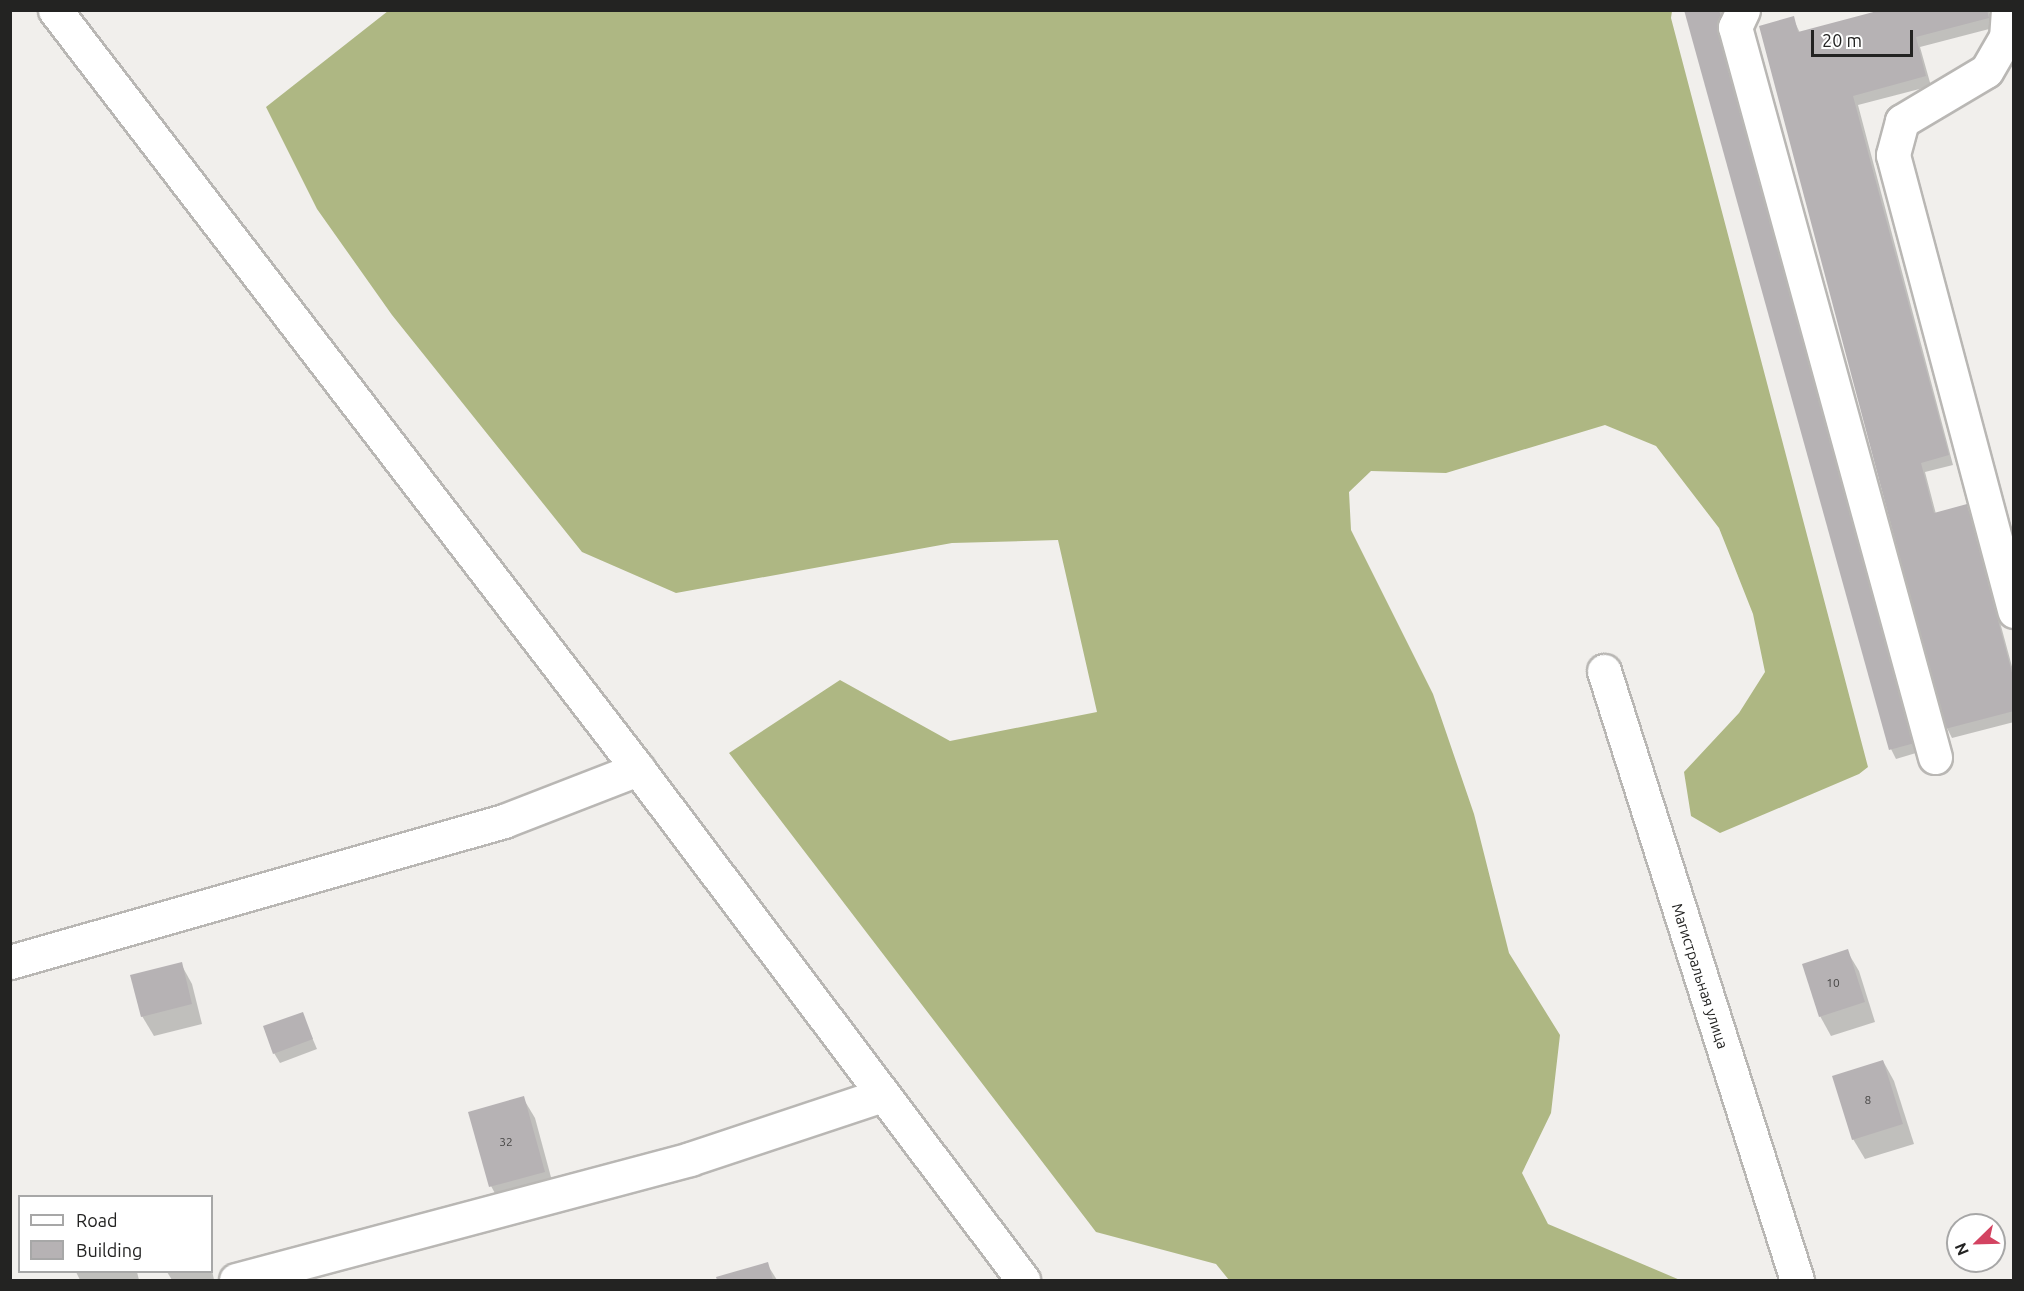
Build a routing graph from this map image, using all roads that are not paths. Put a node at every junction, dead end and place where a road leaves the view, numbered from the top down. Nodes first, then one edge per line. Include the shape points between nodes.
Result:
1 (55, 10) edge
2 (1743, 10) edge
3 (2008, 10) edge
4 (2013, 611) edge
5 (1604, 671) dead end
6 (1935, 757) dead end
7 (638, 768) junction
8 (10, 962) edge
9 (882, 1095) junction
10 (319, 1270) edge
11 (236, 1281) edge
12 (1023, 1281) edge
13 (1797, 1281) edge

1 - 7 street
2 - 6 street via 1735,27
3 - 4 street via 2006,37 1986,71 1902,121 1893,155
5 - 13 street, Магистральная улица
7 - 8 street via 504,821
7 - 9 street
9 - 10 street via 690,1159
9 - 12 street
10 - 11 street

